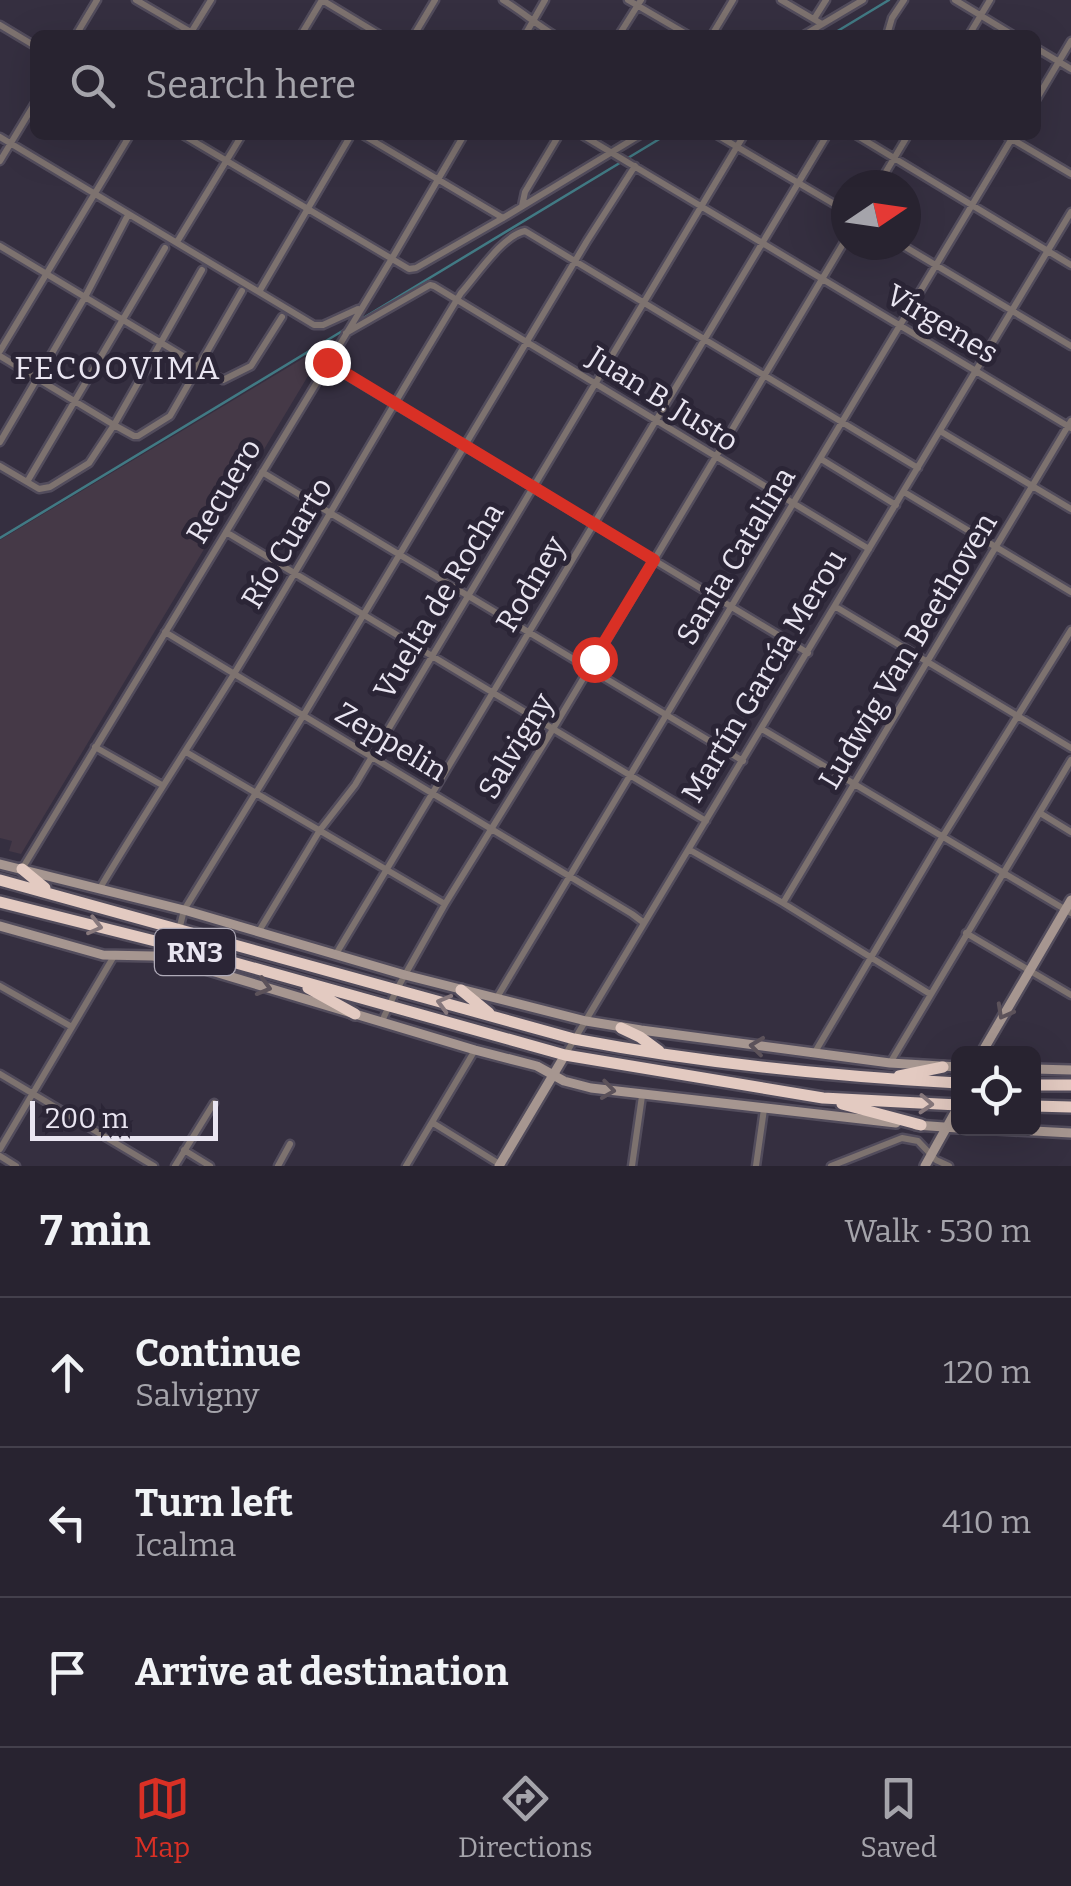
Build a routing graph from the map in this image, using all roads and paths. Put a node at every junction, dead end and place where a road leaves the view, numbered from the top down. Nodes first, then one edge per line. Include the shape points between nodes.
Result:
1 (97, 0) edge
2 (136, 0) edge
3 (211, 0) edge
4 (322, 0) edge
5 (435, 0) edge
6 (503, 0) edge
7 (544, 0) edge
8 (628, 0) edge
9 (733, 0) edge
10 (781, 0) edge
11 (826, 0) edge
12 (863, 0) edge
13 (904, 0) edge
14 (956, 0) edge
15 (990, 0) edge
16 (639, 3) edge
17 (980, 16) junction
18 (533, 20) junction
19 (818, 22) junction
20 (0, 25) edge
21 (79, 30) edge
22 (185, 30) edge
23 (194, 30) edge
24 (304, 30) edge
25 (372, 30) edge
26 (417, 30) edge
27 (528, 30) edge
28 (547, 30) edge
29 (622, 30) edge
30 (680, 30) edge
31 (715, 30) edge
32 (811, 30) edge
33 (889, 30) edge
34 (972, 30) edge
35 (1004, 30) edge
36 (1071, 41) edge
37 (30, 43) edge
38 (1041, 51) edge
39 (1059, 62) junction
40 (1071, 69) edge
41 (1041, 92) edge
42 (30, 111) edge
43 (0, 137) edge
44 (127, 140) edge
45 (191, 140) edge
46 (239, 140) edge
47 (348, 140) edge
48 (370, 140) edge
49 (461, 140) edge
50 (556, 140) edge
51 (591, 140) edge
52 (632, 140) edge
53 (725, 140) edge
54 (741, 140) edge
55 (824, 140) edge
56 (864, 140) edge
57 (905, 140) edge
58 (1008, 140) edge
59 (1016, 140) edge
60 (10, 144) junction
61 (737, 147) junction
62 (612, 152) junction
63 (894, 158) junction
64 (0, 161) edge
65 (226, 161) junction
66 (635, 166) junction
67 (887, 170) edge
68 (1071, 174) edge
69 (438, 180) junction
70 (798, 182) junction
71 (95, 194) junction
72 (831, 202) edge
73 (972, 205) junction
74 (522, 206) junction
75 (701, 207) junction
76 (307, 209) junction
77 (1071, 212) edge
78 (128, 215) junction
79 (503, 218) junction
80 (177, 242) junction
81 (762, 244) junction
82 (0, 246) edge
83 (165, 248) dead end
84 (1048, 251) junction
85 (921, 256) edge
86 (391, 260) junction
87 (833, 260) edge
88 (575, 262) junction
89 (936, 264) junction
90 (1071, 265) edge
91 (202, 270) dead end
92 (47, 275) junction
93 (822, 279) junction
94 (242, 291) dead end
95 (259, 292) junction
96 (85, 297) junction
97 (457, 300) junction
98 (644, 302) junction
99 (360, 308) junction
100 (1012, 310) junction
101 (282, 317) dead end
102 (124, 320) junction
103 (899, 325) junction
104 (345, 334) junction
105 (704, 340) junction
106 (528, 342) junction
107 (161, 343) junction
108 (1071, 346) edge
109 (0, 354) edge
110 (327, 362) junction
111 (200, 366) junction
112 (976, 371) junction
113 (765, 376) junction
114 (38, 378) junction
115 (596, 383) junction
116 (76, 402) junction
117 (396, 404) junction
118 (656, 419) junction
119 (842, 423) junction
120 (114, 425) junction
121 (1070, 425) edge
122 (940, 431) junction
123 (0, 442) edge
124 (464, 445) junction
125 (715, 457) junction
126 (821, 459) junction
127 (0, 466) edge
128 (918, 468) junction
129 (262, 472) junction
130 (27, 482) junction
131 (534, 486) junction
132 (1032, 486) junction
133 (904, 492) junction
134 (793, 504) junction
135 (896, 505) junction
136 (1071, 510) edge
137 (331, 513) junction
138 (593, 524) junction
139 (226, 532) junction
140 (996, 548) junction
141 (870, 549) junction
142 (399, 554) junction
143 (654, 560) junction
144 (294, 574) junction
145 (1071, 592) edge
146 (468, 596) junction
147 (836, 606) junction
148 (732, 607) junction
149 (364, 614) junction
150 (1071, 630) edge
151 (164, 632) junction
152 (528, 632) junction
153 (808, 652) junction
154 (432, 657) junction
155 (928, 662) junction
156 (588, 668) junction
157 (234, 674) junction
158 (492, 692) junction
159 (667, 715) junction
160 (304, 716) junction
161 (1016, 716) junction
162 (553, 729) junction
163 (762, 730) junction
164 (95, 747) junction
165 (1071, 748) edge
166 (186, 752) junction
167 (371, 758) junction
168 (1071, 760) edge
169 (742, 761) junction
170 (631, 776) junction
171 (855, 783) junction
172 (162, 785) junction
173 (256, 792) junction
174 (432, 794) junction
175 (1040, 812) junction
176 (706, 821) junction
177 (320, 830) junction
178 (491, 830) junction
179 (1071, 832) edge
180 (943, 836) junction
181 (690, 850) junction
182 (0, 864) edge
183 (22, 869) junction
184 (386, 871) junction
185 (1002, 872) junction
186 (570, 876) junction
187 (0, 880) edge
188 (100, 888) junction
189 (62, 898) junction
190 (1071, 900) edge
191 (0, 902) edge
192 (445, 904) junction
193 (783, 904) junction
194 (184, 910) junction
195 (1068, 912) edge
196 (644, 923) junction
197 (0, 926) edge
198 (178, 930) junction
199 (259, 931) junction
200 (966, 933) junction
201 (175, 946) junction
202 (336, 954) junction
203 (114, 956) junction
204 (872, 959) junction
205 (1028, 970) junction
206 (405, 975) junction
207 (292, 979) junction
208 (0, 986) edge
209 (397, 989) junction
210 (461, 990) junction
211 (930, 994) junction
212 (1071, 995) edge
213 (496, 999) junction
214 (388, 1007) junction
215 (355, 1014) junction
216 (492, 1016) junction
217 (382, 1021) junction
218 (586, 1021) junction
219 (72, 1028) junction
220 (621, 1028) junction
221 (574, 1039) junction
222 (985, 1046) edge
223 (475, 1050) junction
224 (814, 1053) junction
225 (663, 1054) junction
226 (565, 1055) junction
227 (890, 1063) junction
228 (943, 1067) junction
229 (951, 1067) edge
230 (1041, 1070) edge
231 (1071, 1070) edge
232 (0, 1074) edge
233 (554, 1076) junction
234 (884, 1079) junction
235 (951, 1083) edge
236 (1041, 1085) edge
237 (1071, 1086) edge
238 (33, 1094) junction
239 (642, 1096) junction
240 (824, 1098) junction
241 (214, 1103) dead end
242 (951, 1106) edge
243 (1041, 1106) edge
244 (1071, 1107) edge
245 (764, 1110) junction
246 (433, 1123) junction
247 (921, 1125) junction
248 (951, 1127) edge
249 (951, 1130) edge
250 (1041, 1131) edge
251 (1071, 1133) edge
252 (290, 1144) dead end
253 (184, 1150) junction
254 (0, 1153) edge
255 (931, 1156) junction
256 (16, 1166) edge
257 (154, 1166) edge
258 (174, 1166) edge
259 (210, 1166) edge
260 (278, 1166) edge
261 (406, 1166) edge
262 (501, 1166) edge
263 (632, 1166) edge
264 (756, 1166) edge
265 (830, 1166) edge
266 (925, 1166) edge
267 (949, 1166) edge

1 - 21 street
2 - 22 street
3 - 23 street
4 - 24 street
4 - 25 street
5 - 26 street
6 - 18 street
7 - 18 street
8 - 16 street
9 - 31 street
10 - 19 street
11 - 19 street
12 - 19 street
13 - 33 street
14 - 17 street
15 - 17 street
16 - 29 street
16 - 30 street
17 - 34 street
17 - 35 street
18 - 27 street
18 - 28 street
19 - 32 street
20 - 37 street
36 - 39 street
38 - 39 street
39 - 40 street
39 - 41 street
42 - 60 street
43 - 60 street
44 - 71 street
45 - 65 street
46 - 65 street
47 - 76 street
48 - 69 street
49 - 69 street, Recuero
50 - 74 street
51 - 62 street
52 - 62 street
53 - 61 street
54 - 61 street, Vuelta de Rocha
55 - 70 street, Rodney
56 - 63 street
57 - 63 street
58 - 73 street, Santa Catalina
59 - 68 street
60 - 64 street
60 - 71 street
61 - 70 street
61 - 75 street, Vuelta de Rocha
62 - 66 street, Vírgenes
62 - 74 street
63 - 67 street
63 - 73 street
65 - 76 street
65 - 80 street
66 - 75 street, Vírgenes
66 - 88 street
69 - 79 street
69 - 86 street, Recuero
70 - 72 street
70 - 81 street, Rodney
71 - 78 street
71 - 92 street
73 - 84 street
73 - 89 street, Santa Catalina
74 - 79 street
75 - 81 street, Vírgenes
75 - 98 street, Vuelta de Rocha
76 - 86 street
76 - 95 street
77 - 84 street, Martín García Merou
78 - 80 street
78 - 96 street
79 - 86 street via 416,268
80 - 95 street
81 - 93 street, Vírgenes
81 - 105 street, Rodney
82 - 92 street
83 - 102 street
84 - 90 street
84 - 100 street, Martín García Merou
85 - 89 street
86 - 99 street, Recuero
87 - 93 street, Salvigny
88 - 97 street, Río Cuarto via 522,230
88 - 98 street
88 - 106 street
89 - 100 street
89 - 103 street, Santa Catalina
91 - 107 street
92 - 96 street
92 - 109 street
93 - 103 street, Vírgenes
93 - 113 street, Salvigny
94 - 111 street
95 - 99 street via 318,326
96 - 102 street
96 - 114 street
97 - 104 street, Juan B. Justo via 430,286
97 - 106 street, Juan B. Justo
97 - 117 street, Río Cuarto
98 - 105 street
98 - 115 street, Vuelta de Rocha
99 - 104 street, Recuero
100 - 108 street
100 - 112 street, Martín García Merou
101 - 111 street via 252,366 222,380
102 - 107 street
102 - 116 street
103 - 112 street, Vírgenes
103 - 119 street, Santa Catalina
104 - 110 street, Recuero
105 - 113 street
105 - 118 street, Rodney
106 - 115 street, Juan B. Justo
106 - 124 street
107 - 111 street
107 - 120 street
109 - 114 street
110 - 117 street
110 - 129 street, Recuero
111 - 120 street via 170,416 134,436
112 - 121 street, Vírgenes
112 - 122 street, Martín García Merou
113 - 119 street
113 - 125 street, Salvigny
114 - 116 street
114 - 123 street
115 - 118 street, Juan B. Justo
115 - 131 street, Vuelta de Rocha
116 - 120 street
116 - 130 street
117 - 124 street
117 - 137 street, Río Cuarto
118 - 125 street, Juan B. Justo
118 - 138 street, Rodney
119 - 126 street, Santa Catalina
119 - 128 street
120 - 130 street via 84,467 50,488
121 - 132 street, Ludwig Van Beethoven
122 - 128 street, Martín García Merou
122 - 132 street
124 - 131 street
124 - 142 street
125 - 134 street, Juan B. Justo
125 - 143 street, Salvigny
126 - 134 street, Santa Catalina
126 - 135 street
127 - 130 street
128 - 133 street, Martín García Merou
129 - 137 street
129 - 139 street, Recuero
131 - 138 street
131 - 146 street, Vuelta de Rocha
132 - 136 street
132 - 140 street, Ludwig Van Beethoven
133 - 135 street, Martín García Merou
133 - 140 street
134 - 141 street, Juan B. Justo
134 - 148 street, Santa Catalina
135 - 141 street, Martín García Merou
137 - 142 street
137 - 144 street, Río Cuarto
138 - 143 street
138 - 152 street, Rodney
139 - 144 street
139 - 151 street, Recuero
140 - 145 street
140 - 155 street, Ludwig Van Beethoven
141 - 147 street, Martín García Merou
142 - 146 street
142 - 149 street
143 - 148 street
143 - 156 street, Salvigny
144 - 149 street
144 - 157 street, Río Cuarto
146 - 152 street
146 - 154 street, Vuelta de Rocha
147 - 153 street, Martín García Merou
147 - 155 street
148 - 153 street
148 - 159 street, Santa Catalina
149 - 154 street
149 - 160 street
150 - 161 street
151 - 157 street, Zeppelin
151 - 164 street, Recuero
152 - 156 street
152 - 158 street, Rodney
153 - 163 street, Martín García Merou
154 - 158 street
154 - 167 street, Vuelta de Rocha
155 - 161 street
155 - 171 street, Ludwig Van Beethoven
156 - 159 street
156 - 162 street, Salvigny
157 - 160 street, Zeppelin
157 - 166 street, Río Cuarto
158 - 162 street
158 - 174 street, Rodney
159 - 169 street
159 - 170 street, Santa Catalina
160 - 167 street, Zeppelin
160 - 173 street
161 - 165 street
161 - 180 street
162 - 170 street
162 - 178 street, Salvigny
163 - 169 street, Martín García Merou
163 - 171 street
164 - 172 street
164 - 183 street, Recuero
166 - 172 street, Río Cuarto
166 - 173 street
167 - 174 street, Zeppelin
167 - 177 street, Vuelta de Rocha
168 - 175 street
169 - 176 street, Martín García Merou
170 - 176 street
170 - 186 street, Santa Catalina
171 - 180 street
171 - 193 street, Ludwig Van Beethoven
172 - 188 street, Río Cuarto
173 - 177 street
173 - 194 street
174 - 178 street, Zeppelin
174 - 184 street, Rodney
175 - 179 street
175 - 185 street
176 - 181 street, Martín García Merou
177 - 184 street
177 - 199 street, Vuelta de Rocha
178 - 186 street, Zeppelin
178 - 192 street, Salvigny
180 - 185 street
180 - 204 street
181 - 193 street
181 - 196 street, Martín García Merou
182 - 183 street
183 - 188 street
183 - 189 highway
184 - 192 street
184 - 202 street, Rodney
185 - 195 street
185 - 200 street
186 - 196 street, Zeppelin
186 - 213 street, Santa Catalina
187 - 189 highway, RN3
188 - 194 street
189 - 198 highway, RN3
190 - 195 street
191 -> 201 highway, RN3
192 - 206 street, Salvigny
193 - 204 street
194 - 198 street
194 - 199 street
195 - 205 street
196 - 218 street, Martín García Merou
197 - 203 street
198 - 201 street
198 - 209 highway, RN3
199 - 202 street
200 - 205 street
200 - 211 street
201 - 207 highway, RN3
202 - 206 street
203 -> 215 street via 176,960
203 - 219 street
204 - 211 street
204 - 224 street
205 - 212 street
205 -> 222 street
206 - 209 street, Salvigny
206 - 210 street
207 - 214 highway, RN3
207 - 215 highway
208 - 219 street
209 - 214 street, Salvigny
216 -> 209 highway, RN3
210 - 213 street
210 - 216 highway
211 - 227 street
213 - 218 street
214 - 217 street, Salvigny
214 - 226 highway, RN3
215 - 217 street
216 - 221 highway, RN3
217 - 223 street
218 - 220 street
218 - 221 street, Martín García Merou
219 - 238 street
224 -> 220 street
220 - 225 highway
221 - 225 highway, RN3
221 - 226 street, Martín García Merou
223 - 233 street
223 - 246 street
224 - 227 street
225 - 234 highway, RN3
226 - 233 street, Martín García Merou
226 - 240 highway, RN3
227 - 228 street
228 - 229 street
228 - 234 highway
230 - 231 street
232 - 238 street
233 -> 239 street
233 - 262 street, Martín García Merou
234 - 235 highway, RN3
236 - 237 highway
238 - 254 street
238 - 257 street
239 - 245 street
239 - 263 street
240 -> 242 highway, RN3
240 - 247 highway
241 - 253 street
243 - 244 highway
245 - 247 street
245 - 264 street
246 - 261 street
246 - 262 street
247 - 248 street
249 - 255 street
250 - 251 street
252 - 260 street
253 - 258 street
253 - 259 street
254 - 256 street
255 - 265 street via 918,1141 902,1138
255 - 266 street
255 - 267 street

